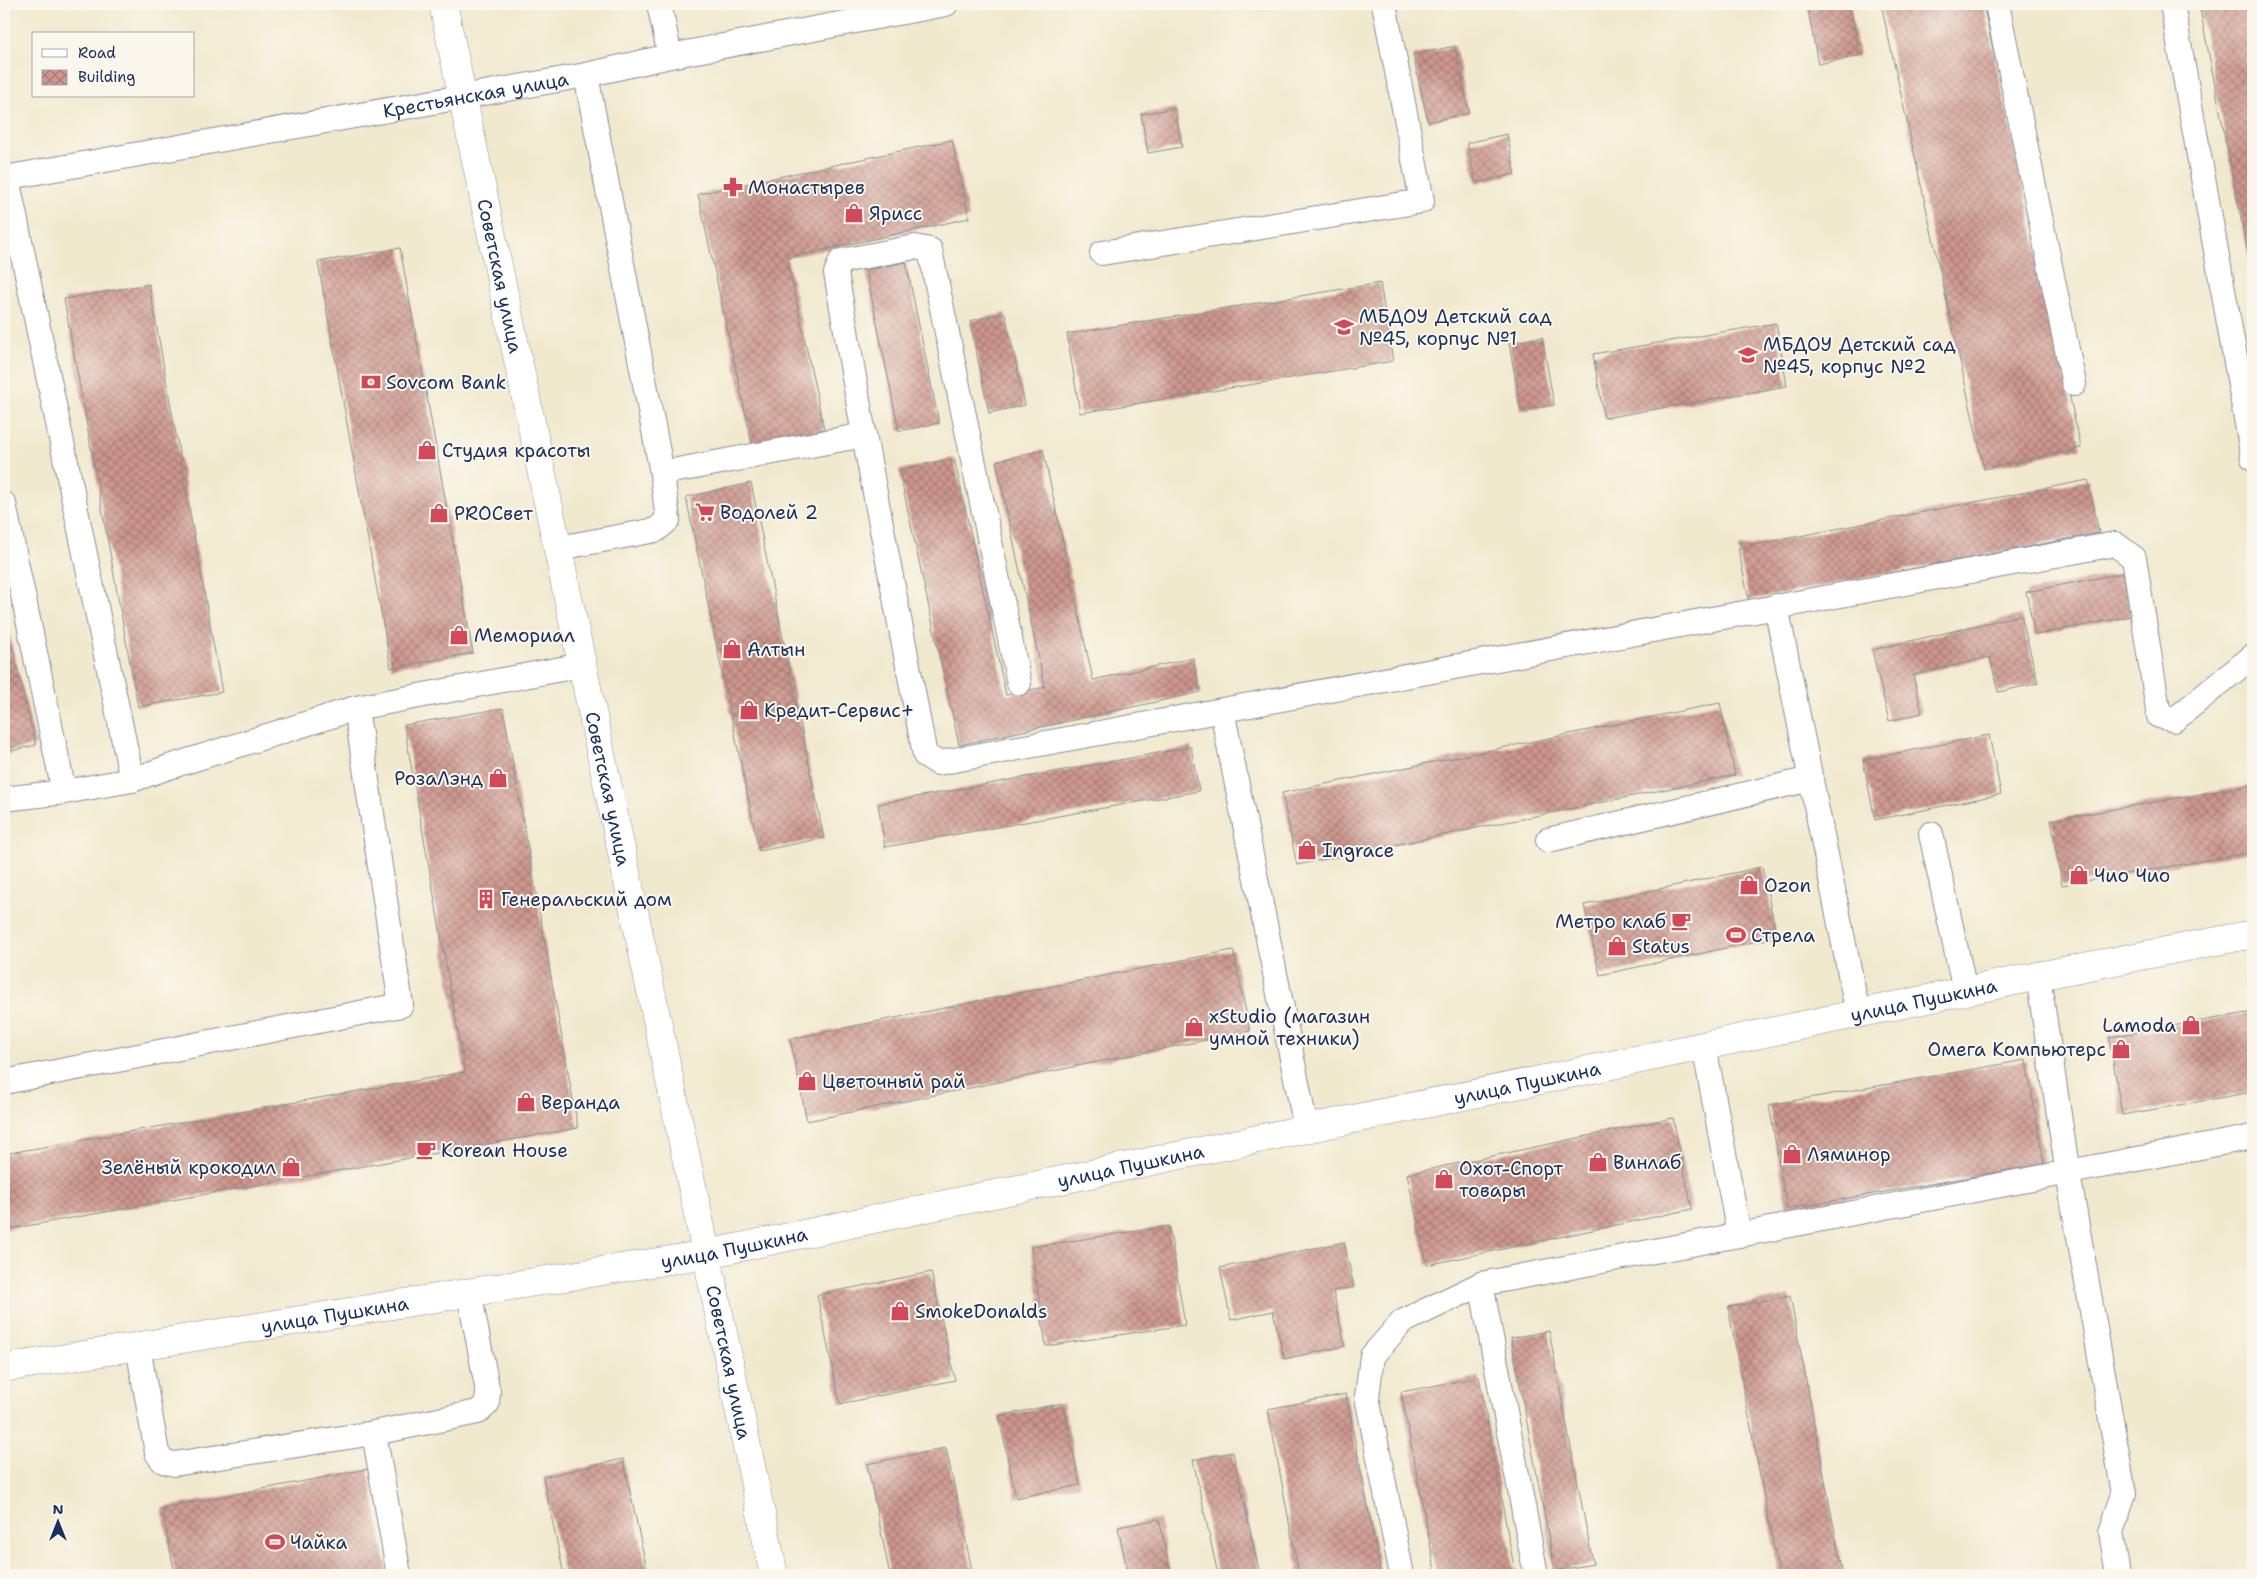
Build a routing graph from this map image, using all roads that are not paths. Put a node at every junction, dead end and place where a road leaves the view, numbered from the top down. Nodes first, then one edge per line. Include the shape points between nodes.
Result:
1 (443, 4) edge
2 (659, 4) edge
3 (946, 4) edge
4 (1384, 4) edge
5 (1997, 4) edge
6 (2172, 4) edge
7 (670, 56) junction
8 (586, 75) junction
9 (462, 96) junction
10 (5, 178) edge
11 (1102, 253) dead end
12 (2074, 384) dead end
13 (864, 436) junction
14 (2253, 458) edge
15 (662, 473) junction
16 (4, 504) edge
17 (558, 548) junction
18 (1776, 606) junction
19 (2253, 656) edge
20 (582, 665) junction
21 (1019, 682) dead end
22 (356, 708) junction
23 (1222, 710) junction
24 (1811, 779) junction
25 (132, 780) junction
26 (64, 792) junction
27 (4, 799) edge
28 (1931, 834) dead end
29 (1548, 840) dead end
30 (2253, 934) edge
31 (2038, 976) junction
32 (1965, 991) junction
33 (1858, 1014) junction
34 (1704, 1045) junction
35 (4, 1082) edge
36 (1306, 1128) junction
37 (2253, 1137) edge
38 (2068, 1174) junction
39 (1739, 1235) junction
40 (707, 1254) junction
41 (1481, 1284) junction
42 (469, 1292) junction
43 (138, 1347) junction
44 (4, 1368) edge
45 (374, 1433) junction
46 (398, 1575) edge
47 (774, 1575) edge
48 (1402, 1575) edge
49 (1536, 1575) edge
50 (2118, 1575) edge

1 - 9 main road, Советская улица
2 - 7 lane
3 - 7 lane, Крестьянская улица
4 - 11 lane via 1422,201
5 - 12 lane
6 - 14 lane
7 - 8 lane, Крестьянская улица
8 - 9 lane, Крестьянская улица
8 - 15 lane
9 - 10 lane, Крестьянская улица
9 - 17 main road, Советская улица
10 - 25 lane
13 - 15 lane
13 - 21 lane via 836,273 842,260 915,247 930,250
13 - 23 lane via 925,755 938,763
15 - 17 lane via 668,520 656,530
16 - 26 lane
17 - 20 main road, Советская улица
18 - 19 lane via 2115,544 2134,558 2159,716 2174,720
18 - 23 lane
18 - 24 lane
20 - 22 lane
20 - 40 main road, Советская улица
22 - 25 lane
22 - 35 lane via 401,1005
23 - 36 lane
24 - 29 lane
24 - 33 lane
25 - 26 lane
26 - 27 lane
28 - 32 lane
30 - 31 main road, улица Пушкина
31 - 32 main road, улица Пушкина
31 - 38 lane
32 - 33 main road, улица Пушкина
33 - 34 main road, улица Пушкина
34 - 36 main road, улица Пушкина
34 - 39 lane
36 - 40 main road, улица Пушкина
37 - 38 lane
38 - 39 lane
38 - 50 lane via 2124,1494 2111,1532
39 - 41 lane
40 - 42 main road, улица Пушкина
40 - 47 main road, Советская улица
41 - 48 lane via 1402,1322 1372,1356 1367,1396
41 - 49 lane
42 - 43 main road, улица Пушкина
42 - 45 lane via 488,1392 487,1404 478,1412
43 - 44 main road, улица Пушкина
43 - 45 lane via 157,1453 163,1461 174,1464
45 - 46 lane

